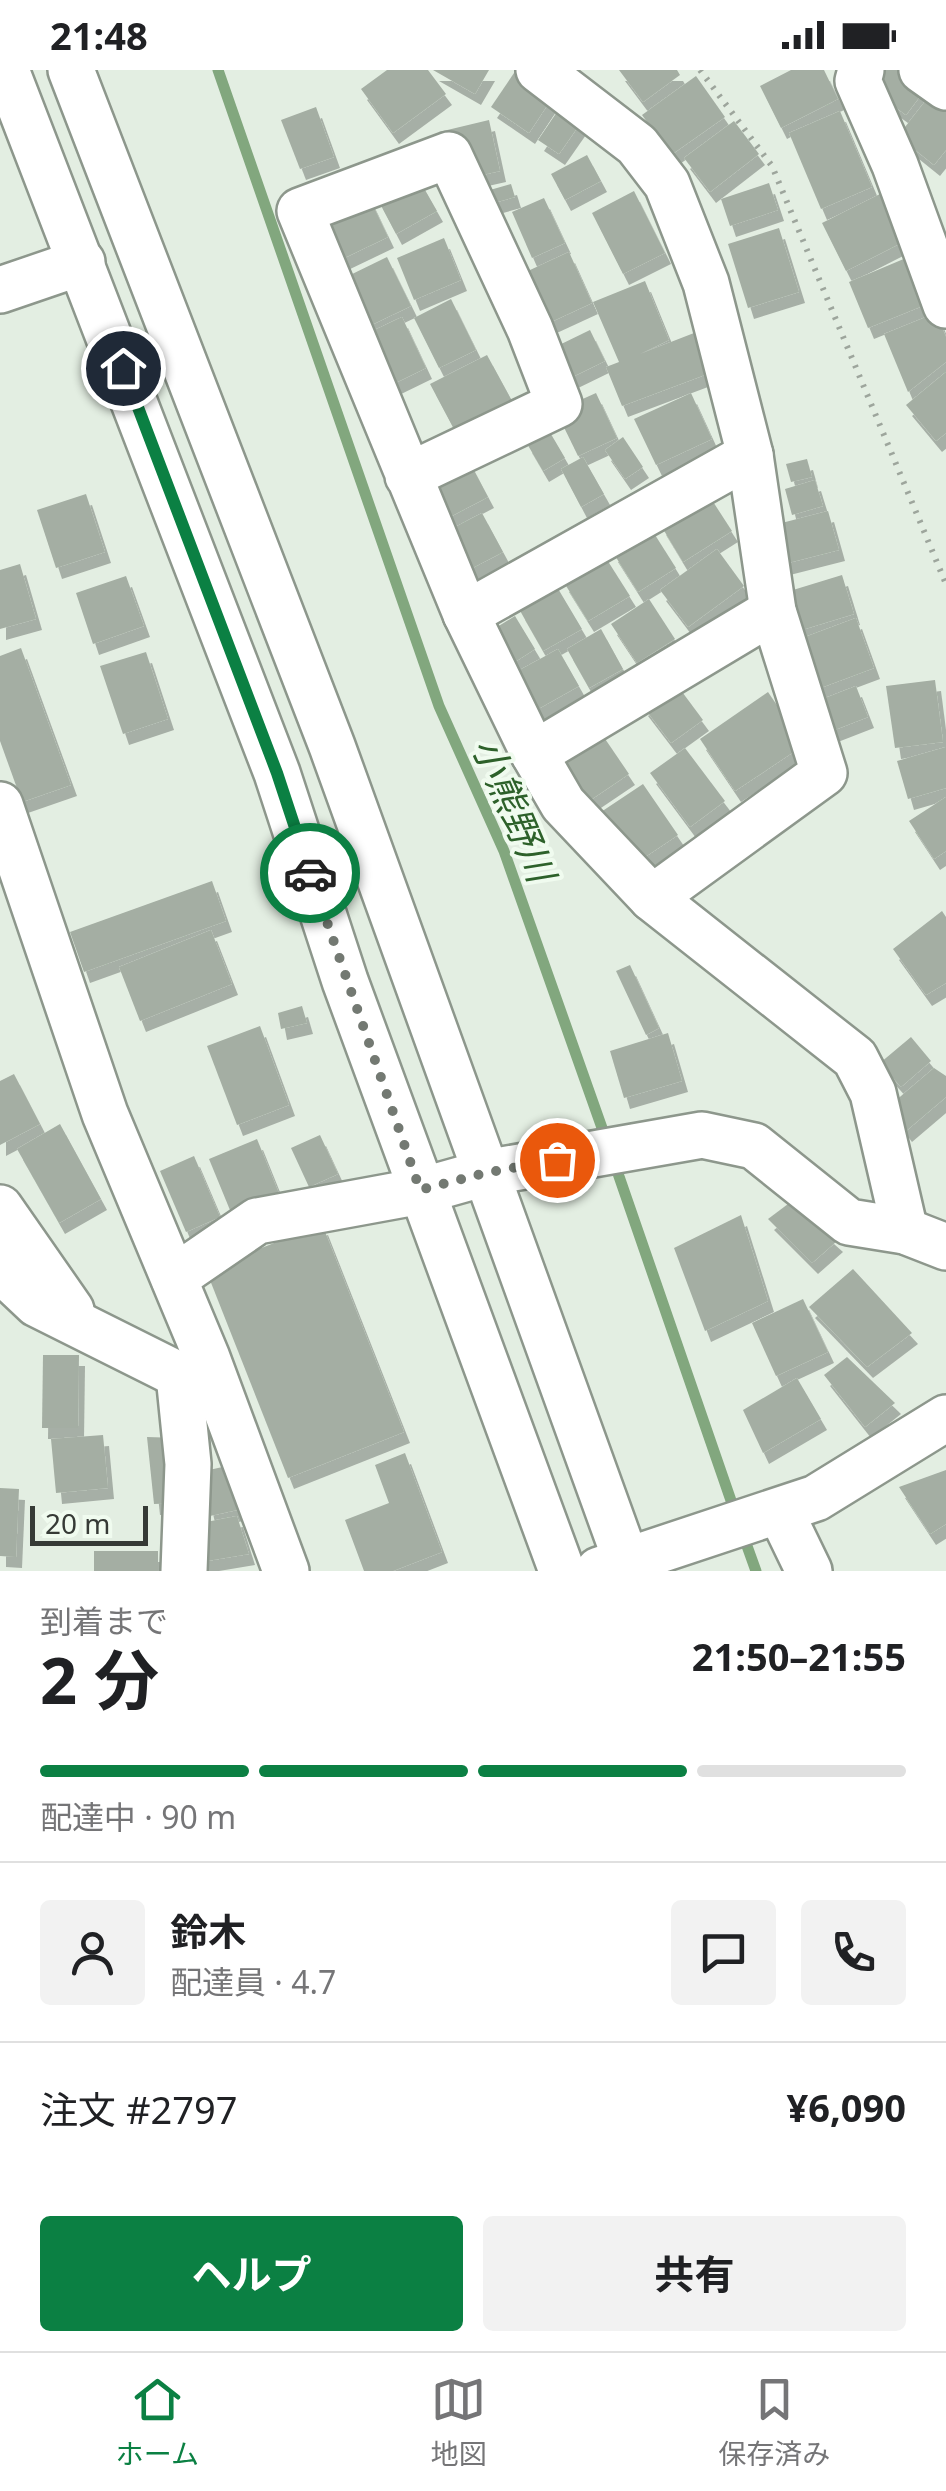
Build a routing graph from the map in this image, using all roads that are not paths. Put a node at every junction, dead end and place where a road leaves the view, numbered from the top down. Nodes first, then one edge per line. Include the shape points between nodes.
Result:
1 (6, 70) edge
2 (71, 70) edge
3 (539, 70) edge
4 (861, 70) edge
5 (922, 70) edge
6 (946, 87) edge
7 (82, 262) junction
8 (0, 290) edge
9 (946, 305) edge
10 (750, 455) junction
11 (408, 476) junction
12 (773, 611) junction
13 (466, 614) junction
14 (534, 754) junction
15 (0, 804) edge
16 (652, 898) junction
17 (485, 1173) junction
18 (420, 1190) junction
19 (0, 1208) edge
20 (926, 1239) edge
21 (0, 1269) edge
22 (174, 1278) junction
23 (80, 1324) junction
24 (193, 1367) junction
25 (946, 1418) edge
26 (780, 1510) junction
27 (708, 1555) edge
28 (618, 1568) edge
29 (184, 1571) edge
30 (286, 1571) edge
31 (562, 1571) edge
32 (809, 1571) edge

1 - 7 street
2 - 17 street via 332,746
3 - 10 street via 637,146 667,184 706,283
4 - 9 street via 858,81
5 - 6 street
7 - 8 street
7 - 18 street via 277,773
10 - 12 street
10 - 13 street
11 - 11 street via 300,211 449,155 559,404
11 - 13 street
12 - 14 street
12 - 16 street via 824,773
13 - 14 street
14 - 16 street via 562,804
15 - 22 street via 105,1114
16 - 20 street via 855,1058
17 - 18 street
17 - 20 street via 702,1134 754,1146 849,1222
17 - 28 street
18 - 22 street via 256,1221
18 - 31 street
19 - 23 street
21 - 23 street via 37,1304
22 - 24 street
23 - 24 street via 117,1346
24 - 29 street
24 - 30 street
25 - 26 street via 816,1498
26 - 27 street
26 - 32 street
27 - 28 street

